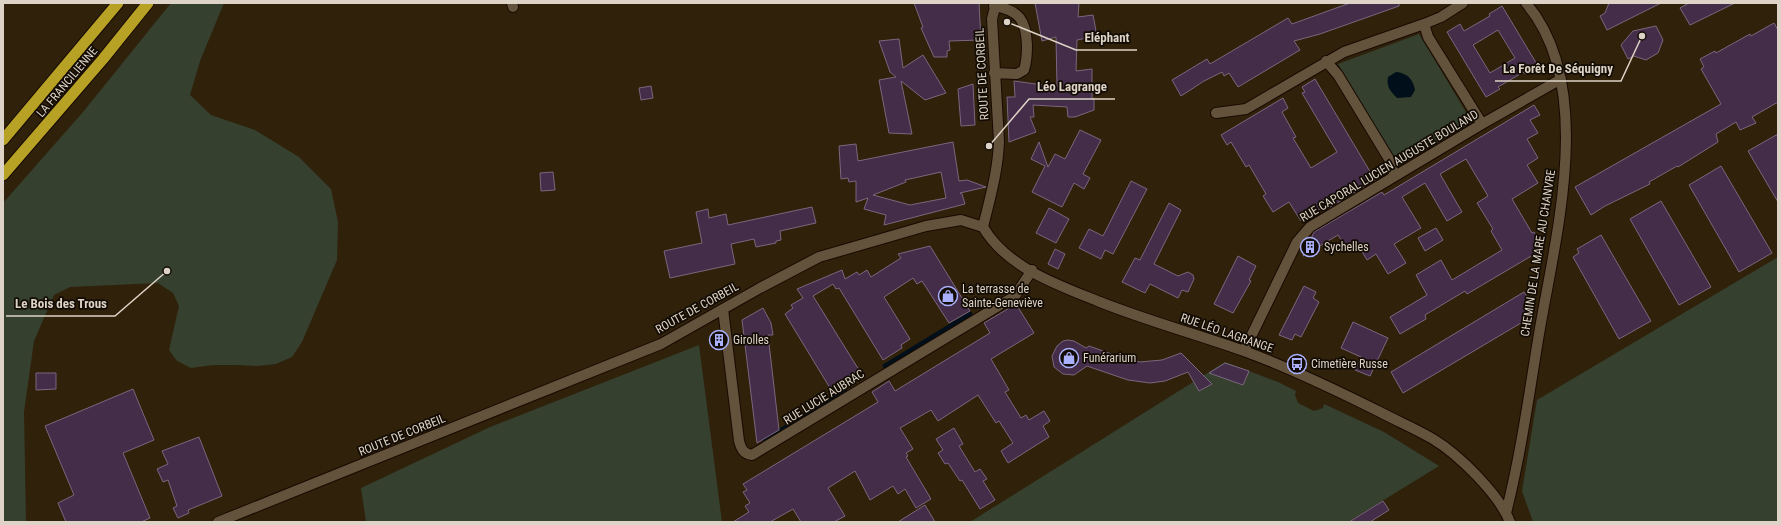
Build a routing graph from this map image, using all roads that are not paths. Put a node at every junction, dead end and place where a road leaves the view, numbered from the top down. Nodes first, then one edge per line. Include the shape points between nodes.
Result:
1 (118, 3) edge
2 (148, 3) edge
3 (1463, 3) edge
4 (1526, 3) edge
5 (995, 4) edge
6 (1424, 24) junction
7 (1326, 62) junction
8 (994, 73) junction
9 (1561, 79) junction
10 (1216, 114) dead end
11 (1482, 124) junction
12 (3, 140) edge
13 (3, 175) edge
14 (1395, 176) junction
15 (982, 227) junction
16 (1032, 270) junction
17 (723, 309) junction
18 (1244, 351) junction
19 (1508, 518) edge
20 (218, 522) edge

1 - 12 highway, LA FRANCILIENNE
2 - 13 highway, LA FRANCILIENNE
3 - 6 street
4 - 9 street, CHEMIN DE LA MARE AU CHANVRE via 1548,38
5 - 8 street, ROUTE DE CORBEIL via 992,19
5 - 8 street via 1018,16 1025,26 1027,55 1024,70 1017,74
6 - 7 street via 1344,52
6 - 11 street via 1428,37
7 - 10 street via 1246,109
7 - 14 street via 1338,75 1385,152
8 - 15 street, ROUTE DE CORBEIL via 998,162
9 - 11 street, RUE CAPORAL LUCIEN AUGUSTE BOULAND
9 - 19 street, CHEMIN DE LA MARE AU CHANVRE via 1566,161
11 - 14 street, RUE CAPORAL LUCIEN AUGUSTE BOULAND
14 - 18 street, RUE CAPORAL LUCIEN AUGUSTE BOULAND via 1303,233
15 - 16 street, RUE LÉO LAGRANGE via 1000,250
15 - 17 street, ROUTE DE CORBEIL via 961,220 948,222 819,257
16 - 17 street, RUE LUCIE AUBRAC via 1014,296 752,455 745,453 739,441
16 - 18 street, RUE LÉO LAGRANGE via 1051,281 1140,318
17 - 20 street, ROUTE DE CORBEIL via 681,334 628,358
18 - 19 street, RUE LÉO LAGRANGE via 1292,370 1433,439 1474,473 1492,493

